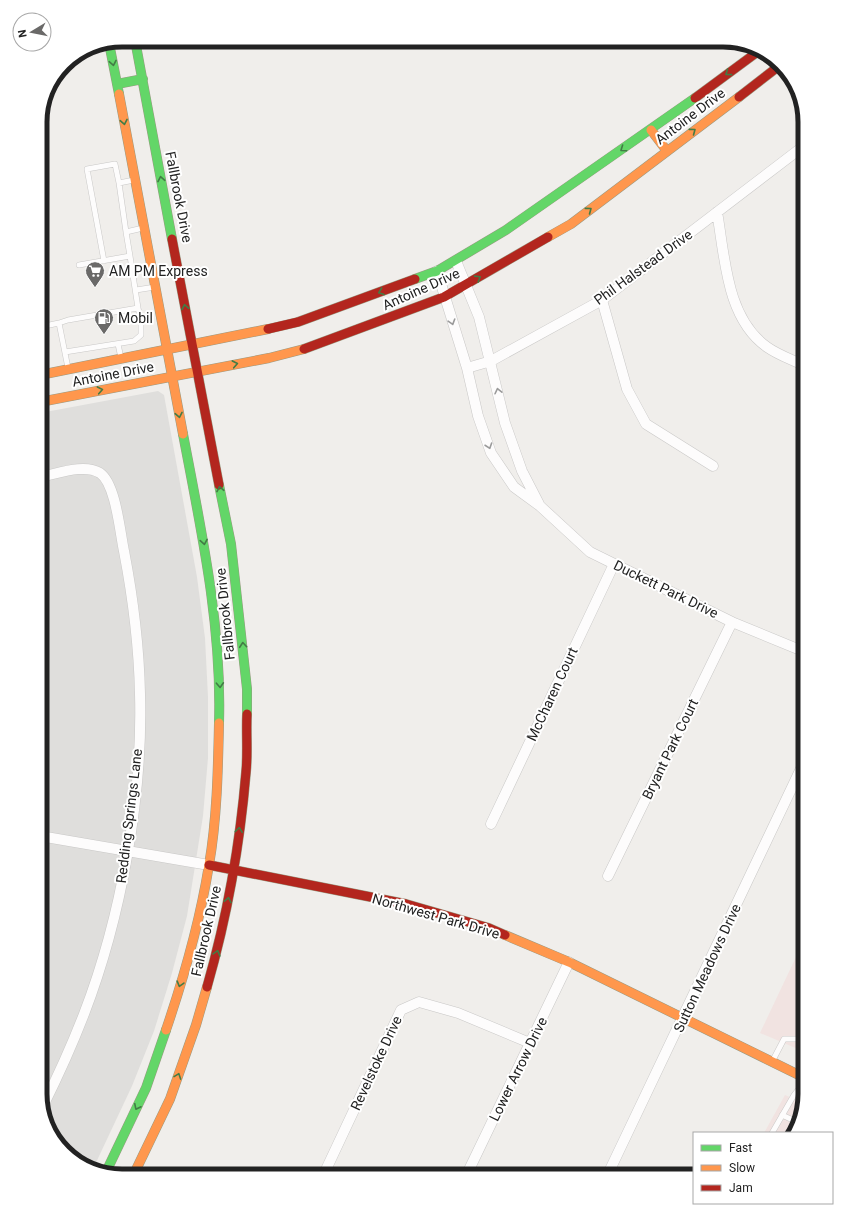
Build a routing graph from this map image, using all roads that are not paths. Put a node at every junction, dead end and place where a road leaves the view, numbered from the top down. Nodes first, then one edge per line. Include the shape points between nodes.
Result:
1 (137, 47) edge
2 (110, 48) edge
3 (754, 54) edge
4 (776, 69) edge
5 (143, 79) junction
6 (117, 84) junction
7 (651, 130) junction
8 (798, 150) edge
9 (667, 151) junction
10 (135, 179) junction
11 (119, 183) junction
12 (717, 212) junction
13 (145, 228) junction
14 (126, 232) junction
15 (130, 256) junction
16 (104, 261) junction
17 (456, 261) junction
18 (79, 266) dead end
19 (437, 271) junction
20 (466, 285) junction
21 (156, 287) junction
22 (136, 290) junction
23 (444, 297) junction
24 (602, 300) junction
25 (138, 308) junction
26 (59, 323) junction
27 (47, 325) edge
28 (118, 344) junction
29 (192, 345) junction
30 (167, 349) junction
31 (65, 352) junction
32 (121, 358) junction
33 (491, 361) junction
34 (798, 363) edge
35 (467, 368) junction
36 (68, 369) junction
37 (197, 371) junction
38 (47, 374) edge
39 (172, 376) junction
40 (47, 401) edge
41 (713, 466) dead end
42 (47, 476) edge
43 (540, 506) junction
44 (614, 564) junction
45 (732, 622) junction
46 (798, 649) edge
47 (798, 775) edge
48 (491, 824) dead end
49 (47, 837) edge
50 (128, 850) junction
51 (209, 864) junction
52 (234, 869) junction
53 (608, 876) dead end
54 (569, 962) junction
55 (684, 1017) junction
56 (798, 1039) edge
57 (530, 1043) junction
58 (772, 1061) junction
59 (798, 1076) edge
60 (798, 1090) edge
61 (47, 1097) edge
62 (782, 1115) junction
63 (793, 1120) edge
64 (773, 1132) edge
65 (108, 1168) edge
66 (136, 1169) edge
67 (326, 1169) edge
68 (469, 1169) edge
69 (610, 1169) edge

1 - 5 main road, Fallbrook Drive
2 -> 6 main road, Fallbrook Drive
3 -> 7 main road, Antoine Drive
9 -> 4 main road, Antoine Drive
5 - 6 main road
29 -> 5 main road, Fallbrook Drive
6 -> 10 main road, Fallbrook Drive
7 - 9 main road
7 -> 17 main road, Antoine Drive via 506,230
8 - 12 street, Phil Halstead Drive
20 -> 9 main road, Antoine Drive via 571,224
10 - 11 lane
10 - 13 main road, Fallbrook Drive
11 - 14 lane
11 - 16 lane via 115,164 87,170
12 - 24 street, Phil Halstead Drive
12 - 34 street via 731,288 744,324 766,347
13 - 14 lane
13 - 21 main road, Fallbrook Drive
14 - 15 lane
15 - 16 lane
15 - 22 lane
16 - 18 lane
17 - 19 main road, Antoine Drive
17 - 20 street, Duckett Park Drive
19 - 23 street, Duckett Park Drive
19 -> 29 main road, Antoine Drive via 298,322
20 - 23 main road, Antoine Drive
20 - 33 street, Duckett Park Drive via 479,317
21 - 22 lane
21 - 30 main road, Fallbrook Drive
22 - 25 lane
23 -> 35 street, Duckett Park Drive
37 -> 23 main road, Antoine Drive via 269,358 317,345
24 - 33 street, Phil Halstead Drive
24 - 41 street via 627,389 646,424
25 - 26 lane
25 - 28 lane via 141,336 134,341
26 - 27 lane
26 - 31 lane
28 - 31 lane
28 - 32 lane
29 - 30 main road, Antoine Drive
29 - 37 main road, Fallbrook Drive
30 - 32 main road, Antoine Drive
30 - 39 main road, Fallbrook Drive
31 - 36 lane
32 - 36 main road, Antoine Drive
33 - 35 street, Phil Halstead Drive
43 -> 33 street, Duckett Park Drive via 522,471 505,423
35 -> 43 street, Duckett Park Drive via 478,416 491,453 514,487
36 - 38 main road, Antoine Drive
37 - 39 main road, Antoine Drive
52 -> 37 main road, Fallbrook Drive via 246,771 247,689 231,544
40 -> 39 main road, Antoine Drive
39 -> 51 main road, Fallbrook Drive via 204,546 214,616 220,688 218,770
42 - 50 street, Redding Springs Lane via 84,469 99,473 109,487 122,538 135,622 140,694 136,790
43 - 44 street, Duckett Park Drive via 590,552
44 - 45 street, Duckett Park Drive
44 - 48 street, McCharen Court
45 - 46 street, Duckett Park Drive
45 - 53 street, Bryant Park Court
47 - 55 street, Sutton Meadows Drive
49 - 50 street, Northwest Park Drive
50 - 51 street, Northwest Park Drive
50 - 61 street, Redding Springs Lane via 112,926 96,979 70,1048
51 - 52 main road, Northwest Park Drive
51 -> 65 main road, Fallbrook Drive via 193,936 171,1015 146,1088
52 - 54 main road, Northwest Park Drive via 406,904 489,928
66 -> 52 main road, Fallbrook Drive via 170,1099 196,1025 219,944
54 - 55 main road, Northwest Park Drive
54 - 57 street, Lower Arrow Drive
55 - 58 main road, Northwest Park Drive
55 - 69 street, Sutton Meadows Drive
56 - 58 lane via 784,1039
57 - 67 street, Revelstoke Drive via 458,1013 419,1002 401,1010
57 - 68 street, Lower Arrow Drive
58 - 59 main road, Northwest Park Drive
60 - 62 lane
62 - 63 lane
62 - 64 lane

